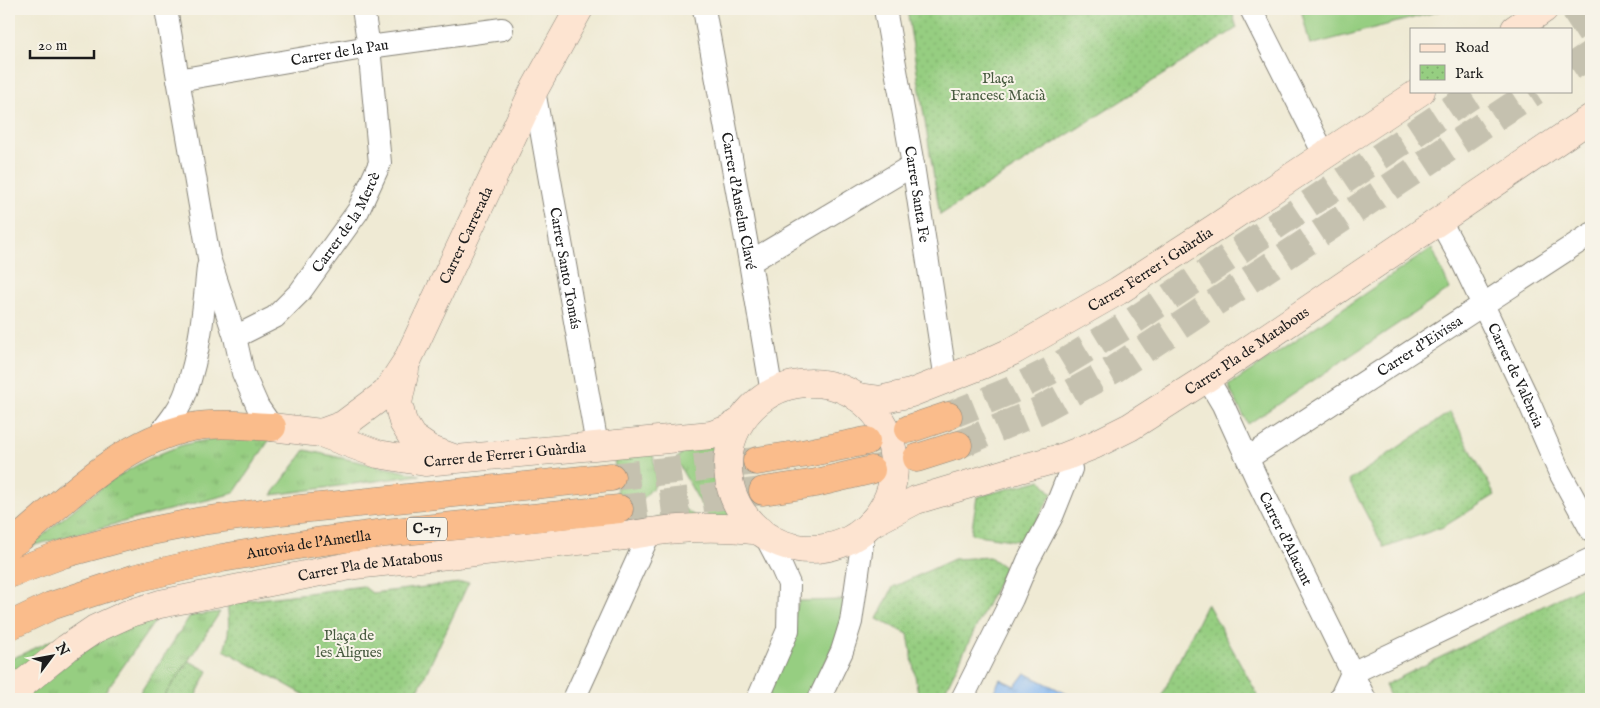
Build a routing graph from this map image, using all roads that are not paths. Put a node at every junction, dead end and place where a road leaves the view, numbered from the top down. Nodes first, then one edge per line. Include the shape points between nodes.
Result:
1 (166, 9) edge
2 (363, 9) edge
3 (704, 9) edge
4 (885, 9) edge
5 (1251, 9) edge
6 (1544, 9) edge
7 (584, 10) edge
8 (1516, 28) edge
9 (502, 29) dead end
10 (369, 47) junction
11 (178, 80) junction
12 (534, 90) junction
13 (1420, 92) edge
14 (1591, 118) edge
15 (1325, 156) junction
16 (913, 165) junction
17 (1440, 221) junction
18 (1591, 234) edge
19 (208, 258) junction
20 (750, 262) junction
21 (1483, 305) junction
22 (234, 337) junction
23 (407, 361) junction
24 (1206, 378) junction
25 (946, 380) junction
26 (772, 393) junction
27 (857, 398) junction
28 (948, 416) tunnel mouth
29 (738, 423) junction
30 (272, 427) junction
31 (909, 429) tunnel mouth
32 (320, 433) junction
33 (157, 437) junction
34 (866, 441) tunnel mouth
35 (958, 444) tunnel mouth
36 (597, 445) junction
37 (1064, 457) junction
38 (916, 458) tunnel mouth
39 (1248, 458) junction
40 (457, 459) junction
41 (757, 461) tunnel mouth
42 (871, 470) tunnel mouth
43 (611, 477) tunnel mouth
44 (763, 492) tunnel mouth
45 (619, 509) tunnel mouth
46 (867, 527) junction
47 (1591, 530) edge
48 (650, 532) junction
49 (763, 533) junction
50 (9, 545) edge
51 (1591, 559) edge
52 (9, 574) edge
53 (9, 626) edge
54 (1352, 673) junction
55 (9, 695) edge
56 (574, 699) edge
57 (758, 699) edge
58 (818, 699) edge
59 (962, 699) edge
60 (1340, 699) edge
61 (1365, 699) edge

1 - 11 street
2 - 10 street, Carrer de la Mercè
3 - 20 street, Carrer d'Anselm Clavé
4 - 16 street, Carrer Santa Fe
5 - 15 street
6 - 8 main road
7 - 12 main road, Carrer Carrerada
9 - 10 street, Carrer de la Pau
10 - 11 street, Carrer de la Pau
10 - 22 street, Carrer de la Mercè via 380,163 358,211 300,292 275,317
11 - 19 street
12 - 23 main road, Carrer Carrerada
12 - 36 street, Carrer Santo Tomás
13 - 15 main road, Carrer Ferrer i Guàrdia
14 - 17 main road, Carrer Pla de Matabous
15 - 25 main road, Carrer Ferrer i Guàrdia via 1118,291 1013,351
16 - 20 street
16 - 25 street, Carrer Santa Fe
17 - 21 street, Carrer de València
17 - 24 main road, Carrer Pla de Matabous
18 - 21 street, Carrer d'Eivissa
19 - 22 street
19 - 33 street via 203,315 186,393
20 - 26 street, Carrer d'Anselm Clavé
21 - 39 street, Carrer d'Eivissa
21 - 47 street, Carrer de València via 1559,472
22 - 30 street via 243,373 258,407
23 - 32 main road, Carrer Carrerada via 386,393 343,425
23 - 40 main road via 398,403 403,422 412,437 431,450
24 - 37 main road, Carrer Pla de Matabous via 1130,427
24 - 39 street, Carrer d'Alacant via 1223,405
25 - 27 main road, Carrer Ferrer i Guàrdia via 880,400
26 - 27 main road via 785,387 814,384 844,390
26 - 29 main road
27 - 46 main road via 878,418 893,458 886,500
28 - 31 highway
29 - 36 main road, Carrer de Ferrer i Guàrdia via 711,434
29 - 49 main road via 730,449 730,484 745,516
30 - 32 main road, Carrer de Ferrer i Guàrdia
30 - 33 highway via 193,426
32 - 40 main road, Carrer de Ferrer i Guàrdia via 378,454 425,462
33 - 50 highway via 97,471
34 - 41 highway
35 - 38 highway
36 - 40 main road, Carrer de Ferrer i Guàrdia
37 - 46 main road, Carrer Pla de Matabous via 916,500
37 - 59 street via 1071,469 1065,486
39 - 54 street, Carrer d'Alacant
42 - 44 highway
43 - 52 highway, C-17 via 202,521 63,554
45 - 53 highway, Autovia de l'Ametlla / C-17 via 385,533 222,558 136,578 50,606
46 - 49 main road via 851,539 819,549 784,545
46 - 58 street via 851,622 842,651
48 - 49 main road, Carrer Pla de Matabous via 710,527
48 - 55 main road, Carrer Pla de Matabous via 355,565 160,604 95,629
48 - 56 street
49 - 57 street via 789,584 788,630
51 - 54 street
54 - 60 street
54 - 61 street, Carrer d'Alacant

